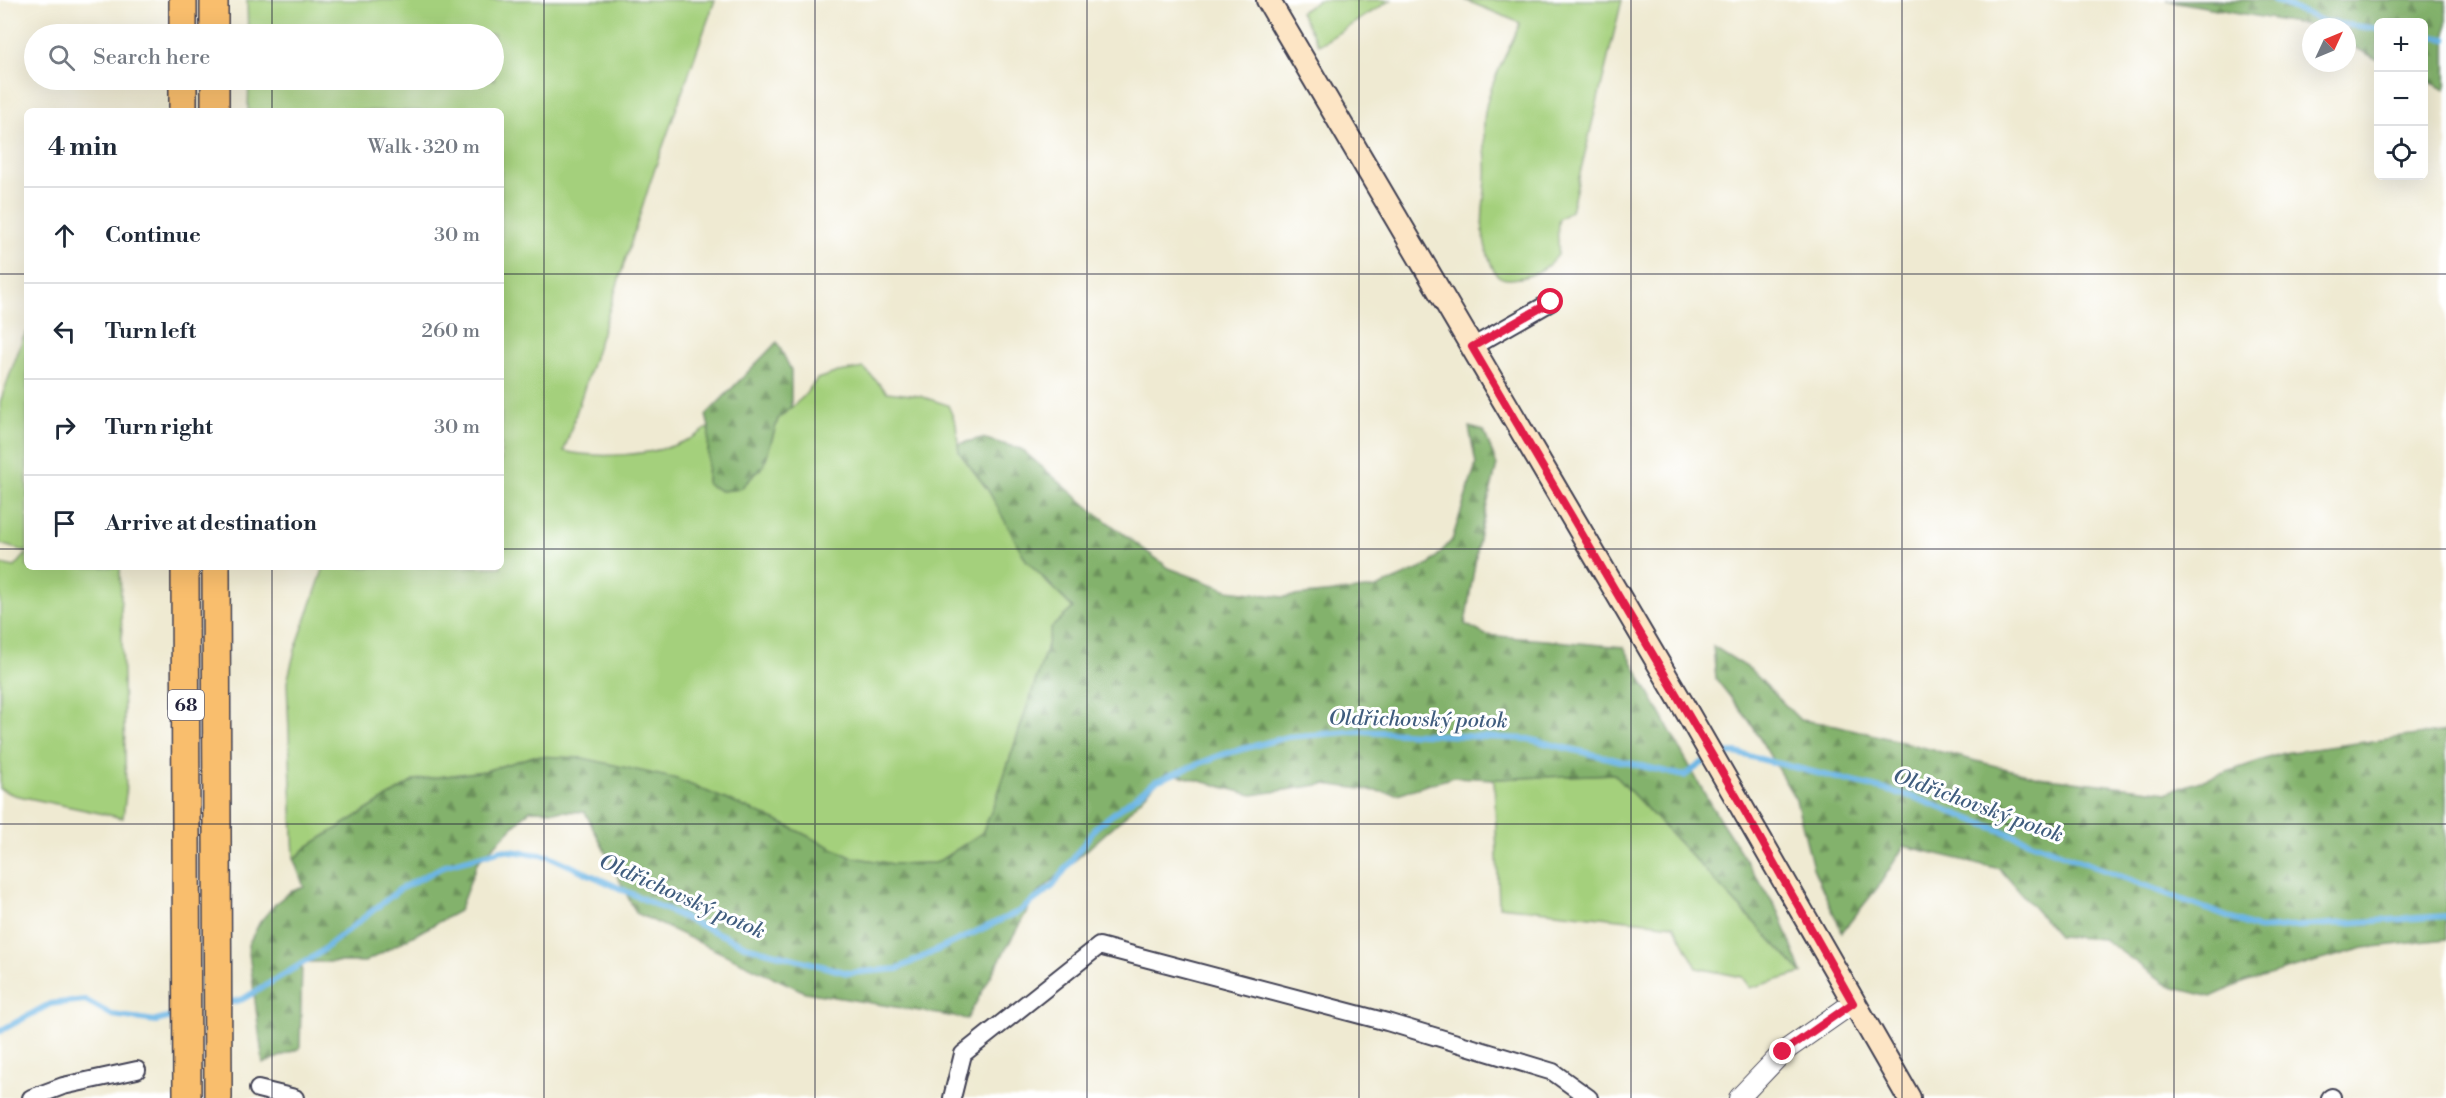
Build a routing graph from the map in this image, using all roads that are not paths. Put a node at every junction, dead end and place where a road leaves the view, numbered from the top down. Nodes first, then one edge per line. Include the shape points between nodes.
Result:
1 (183, 0) edge
2 (214, 0) edge
3 (1268, 0) edge
4 (183, 24) edge
5 (214, 24) edge
6 (183, 90) edge
7 (215, 90) edge
8 (183, 108) edge
9 (215, 108) edge
10 (1551, 302) dead end
11 (1472, 347) junction
12 (185, 570) edge
13 (216, 570) edge
14 (1853, 1003) junction
15 (137, 1070) dead end
16 (258, 1089) dead end
17 (31, 1098) edge
18 (187, 1098) edge
19 (218, 1098) edge
20 (295, 1098) edge
21 (952, 1098) edge
22 (1588, 1098) edge
23 (1739, 1098) edge
24 (1909, 1098) edge

1 - 4 highway
2 - 5 highway
3 - 11 main road
6 - 8 highway
7 - 9 highway
10 - 11 street
11 - 14 main road
12 - 18 highway, 68
13 - 19 highway, 68
14 - 23 street via 1783,1052
14 - 24 main road
15 - 17 street via 63,1086
16 - 20 street
21 - 22 street via 963,1054 1099,946 1387,1022 1553,1072

